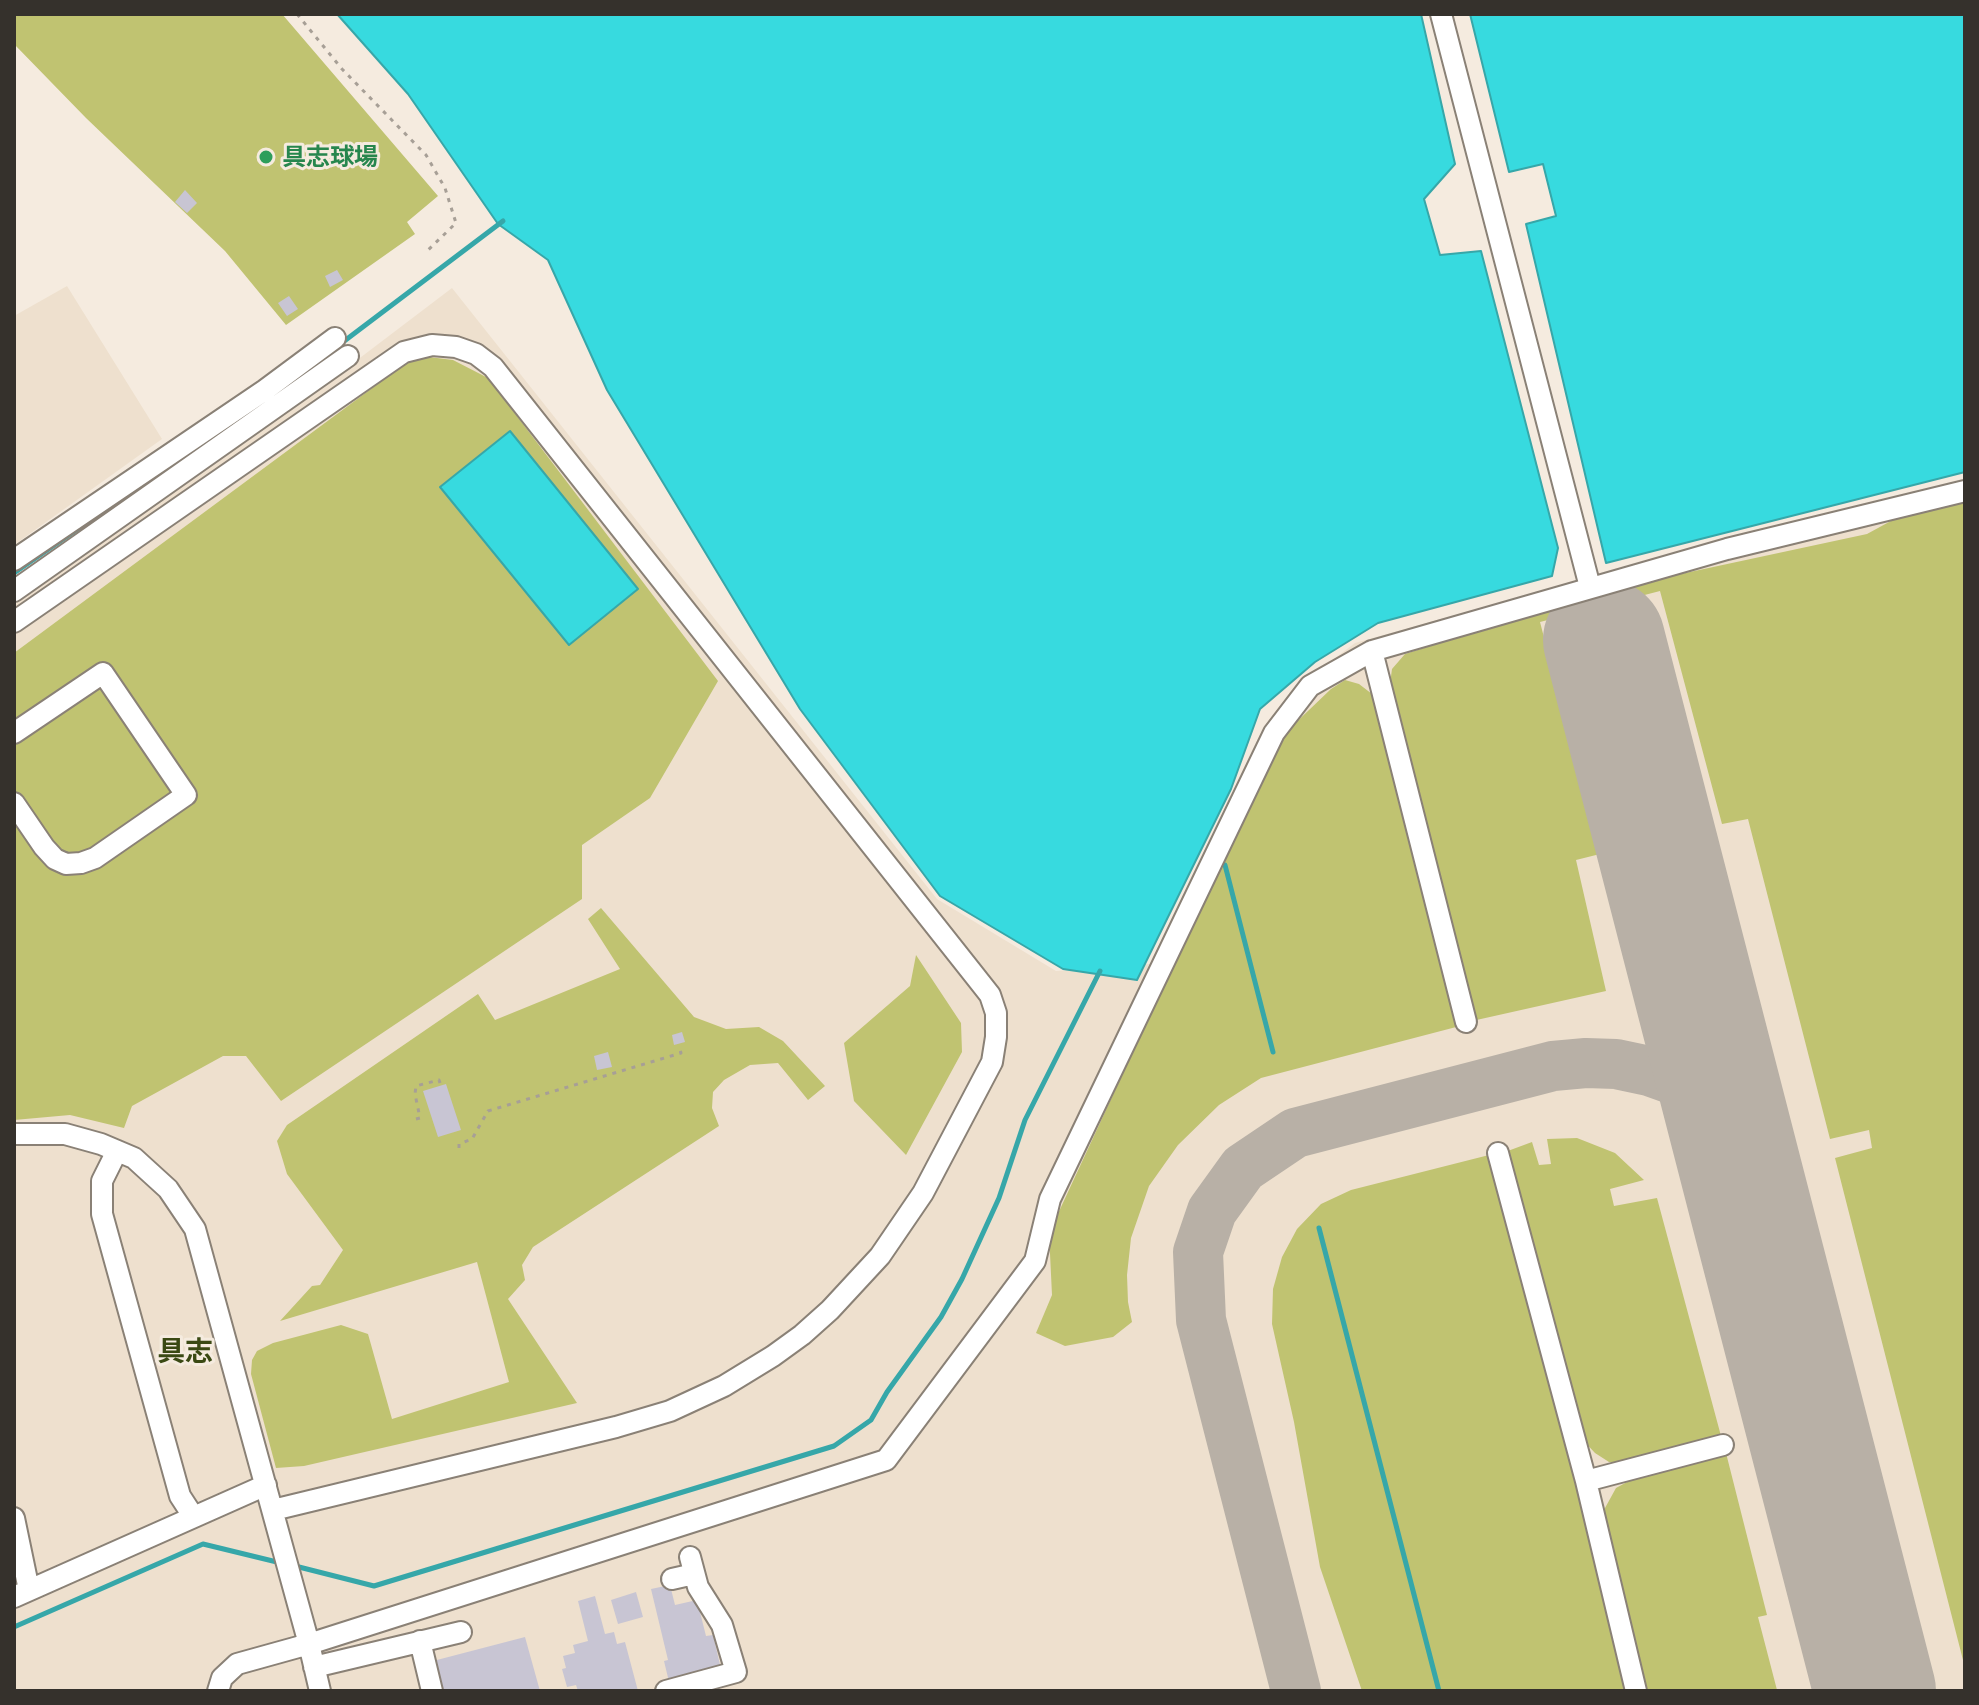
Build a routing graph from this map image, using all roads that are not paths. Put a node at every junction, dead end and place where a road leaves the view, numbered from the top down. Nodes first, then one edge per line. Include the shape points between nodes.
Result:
1 (1441, 14) edge
2 (335, 338) dead end
3 (348, 356) dead end
4 (1965, 491) edge
5 (14, 560) edge
6 (1590, 587) junction
7 (14, 591) edge
8 (14, 622) edge
9 (1372, 651) junction
10 (14, 733) edge
11 (14, 803) edge
12 (1466, 1022) dead end
13 (14, 1134) edge
14 (117, 1151) junction
15 (1498, 1153) dead end
16 (1723, 1445) dead end
17 (1586, 1481) junction
18 (266, 1485) junction
19 (273, 1510) junction
20 (193, 1516) junction
21 (14, 1518) edge
22 (672, 1579) dead end
23 (22, 1594) edge
24 (461, 1632) dead end
25 (420, 1641) junction
26 (309, 1644) junction
27 (314, 1667) junction
28 (218, 1691) edge
29 (320, 1691) edge
30 (432, 1691) edge
31 (666, 1691) edge
32 (1636, 1691) edge

1 - 6 street
2 - 5 street
3 - 7 street
4 - 6 street
6 - 9 street
8 - 19 street via 404,352 432,345 476,354 493,367 990,995 996,1013 992,1062 923,1193 880,1256 830,1310 773,1356 670,1411
9 - 12 street
9 - 26 street via 1310,686 1274,733 1050,1199 1035,1261 886,1460
10 - 11 street via 103,673 186,795 95,858 66,864 44,847
13 - 14 street via 65,1134
14 - 18 street via 134,1158 168,1189 195,1229
14 - 20 street via 102,1181 102,1214 180,1496
15 - 17 street
16 - 17 street
17 - 32 street
18 - 19 street
18 - 20 street
19 - 26 street
20 - 23 street
21 - 23 street
22 - 31 street via 692,1566 698,1587 722,1625 736,1672
24 - 25 street
25 - 27 street
25 - 30 street
26 - 27 street
26 - 28 street via 237,1664 222,1678
27 - 29 street

